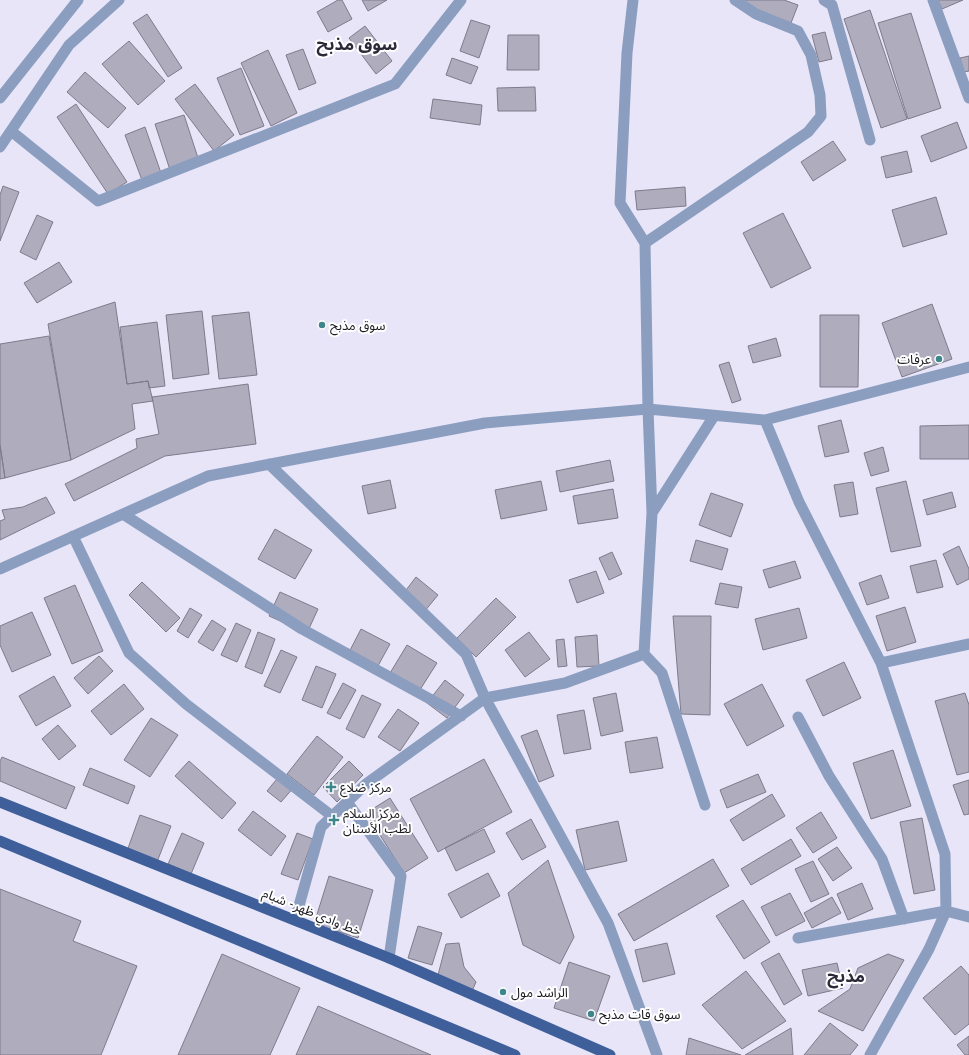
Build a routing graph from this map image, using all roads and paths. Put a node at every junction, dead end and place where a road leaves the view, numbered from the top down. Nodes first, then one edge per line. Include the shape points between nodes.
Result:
1 (78, 0) edge
2 (119, 0) edge
3 (461, 0) edge
4 (633, 0) edge
5 (735, 0) edge
6 (824, 0) edge
7 (933, 0) edge
8 (0, 98) edge
9 (969, 98) edge
10 (11, 131) junction
11 (870, 140) dead end
12 (0, 147) edge
13 (646, 243) junction
14 (969, 367) edge
15 (648, 409) junction
16 (714, 416) junction
17 (765, 420) junction
18 (269, 464) junction
19 (652, 513) junction
20 (123, 514) junction
21 (73, 536) junction
22 (0, 569) edge
23 (969, 644) edge
24 (644, 654) junction
25 (881, 663) junction
26 (485, 698) junction
27 (461, 716) junction
28 (798, 717) dead end
29 (0, 802) edge
30 (347, 802) junction
31 (705, 805) dead end
32 (332, 816) junction
33 (0, 841) edge
34 (946, 911) junction
35 (969, 917) edge
36 (904, 919) junction
37 (295, 920) junction
38 (798, 938) dead end
39 (389, 958) junction
40 (515, 1055) edge
41 (610, 1055) edge
42 (658, 1055) edge
43 (870, 1055) edge

1 - 8 street
2 - 10 street via 69,45
3 - 10 street via 395,84 98,201
4 - 13 street via 627,53 620,203
5 - 13 street via 756,14 798,31 811,55 820,95 821,116 808,132
6 - 11 street via 832,5
7 - 9 street
10 - 12 street
13 - 15 street
14 - 17 street
15 - 16 street
15 - 18 street via 485,423
15 - 19 street
16 - 17 street
16 - 19 street
17 - 25 street via 799,502
18 - 20 street via 208,476
18 - 26 street via 466,654
19 - 24 street
20 - 21 street
20 - 27 street via 302,629
21 - 22 street
21 - 32 street via 129,652 186,704
23 - 25 street
24 - 26 street via 565,684
24 - 31 street via 662,672
25 - 34 street via 945,854
26 - 27 street
26 - 42 street via 608,923
27 - 30 street via 366,784
28 - 36 street via 829,776 882,859
29 - 37 main road, خط وادي ظهر - شبام
30 - 32 street
30 - 39 street via 401,876
32 - 37 street via 321,827
33 - 40 main road
34 - 35 street
34 - 36 street
34 - 43 street via 929,949
36 - 38 street
37 - 39 main road, خط وادي ظهر - شبام
39 - 41 main road, خط وادي ظهر - شبام

